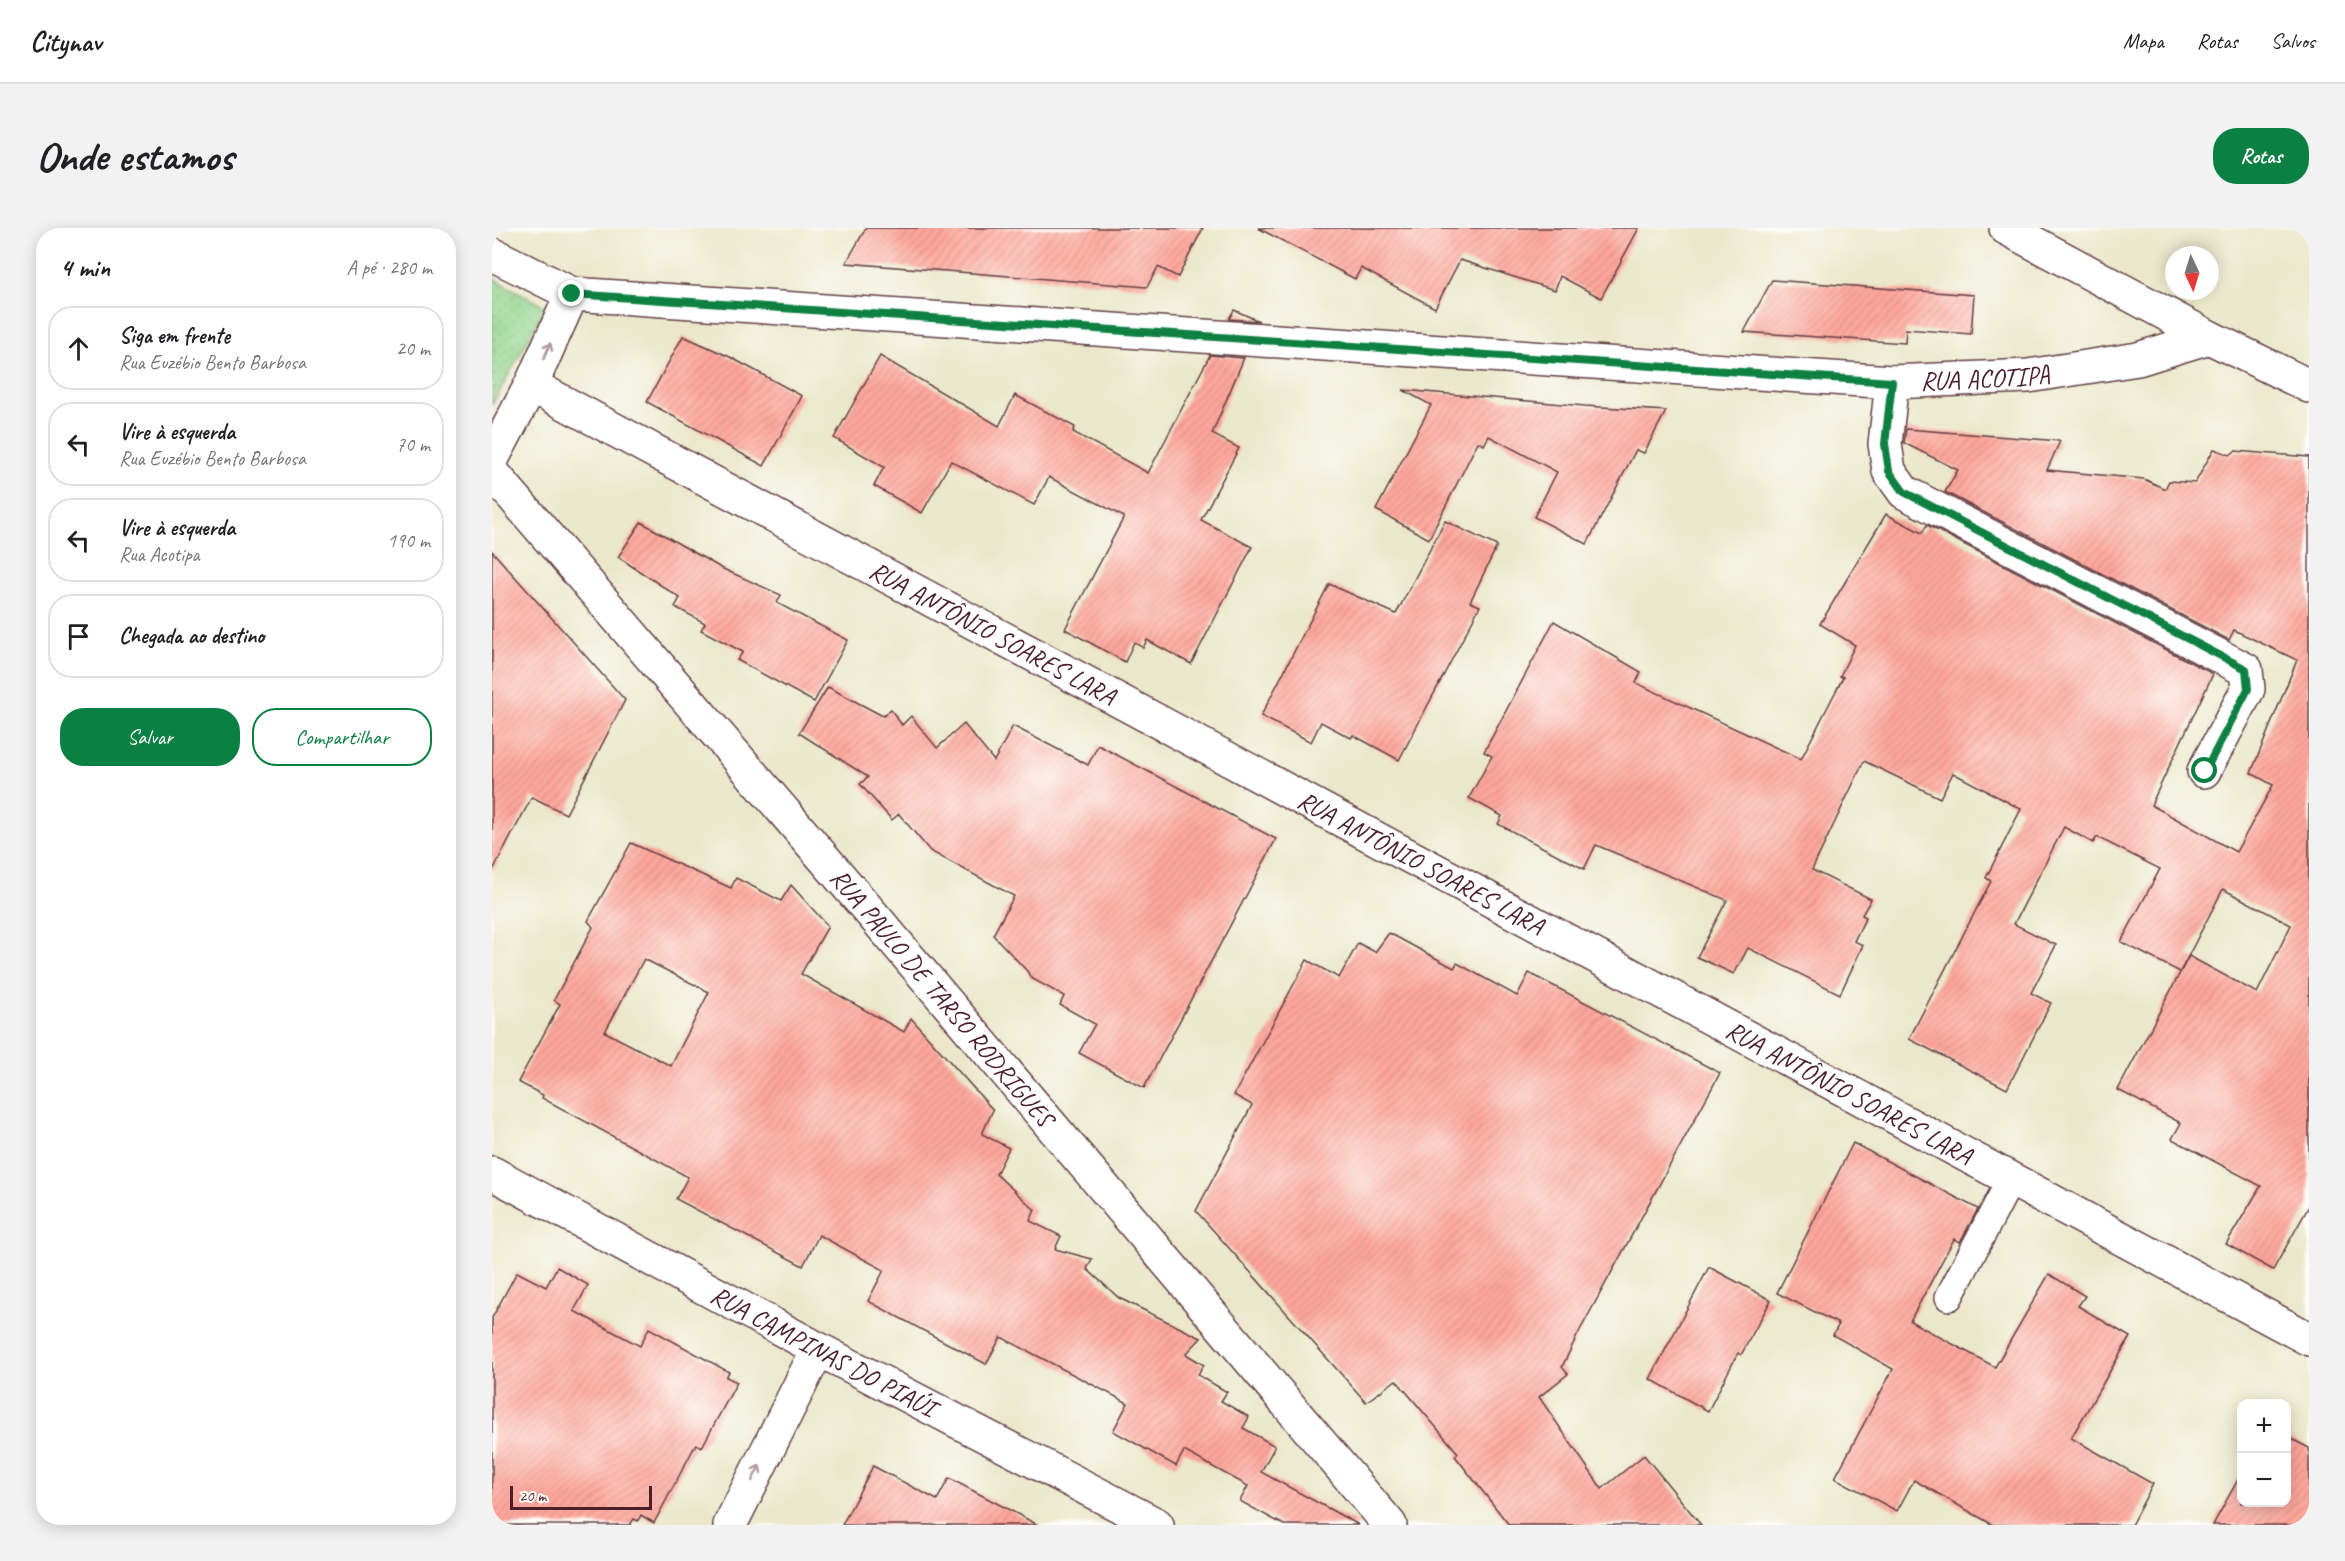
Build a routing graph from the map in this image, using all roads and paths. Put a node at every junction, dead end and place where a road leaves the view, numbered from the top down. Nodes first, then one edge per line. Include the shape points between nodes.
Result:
1 (2006, 228) edge
2 (492, 254) edge
3 (572, 294) junction
4 (2209, 337) junction
5 (1892, 382) junction
6 (531, 385) junction
7 (2309, 386) edge
8 (492, 459) edge
9 (492, 472) edge
10 (2205, 771) dead end
11 (492, 1173) edge
12 (2011, 1179) junction
13 (1949, 1297) dead end
14 (2309, 1339) edge
15 (818, 1349) junction
16 (730, 1525) edge
17 (1157, 1525) edge
18 (1390, 1525) edge

1 - 4 street
2 - 3 street
3 - 5 street, RUA ACOTIPA
6 -> 3 street
4 - 5 street, RUA ACOTIPA via 2138,359 2028,376
4 - 7 street
5 - 10 street via 1885,444 1889,471 1904,492 2246,669 2248,689
6 - 8 street
6 - 12 street, RUA ANTÔNIO SOARES LARA
9 - 18 street, RUA PAULO DE TARSO RODRIGUES
11 - 15 street, RUA CAMPINAS DO PIAÚI
12 - 13 lane
12 - 14 street, RUA ANTÔNIO SOARES LARA
16 -> 15 street
15 - 17 street, RUA CAMPINAS DO PIAÚI

